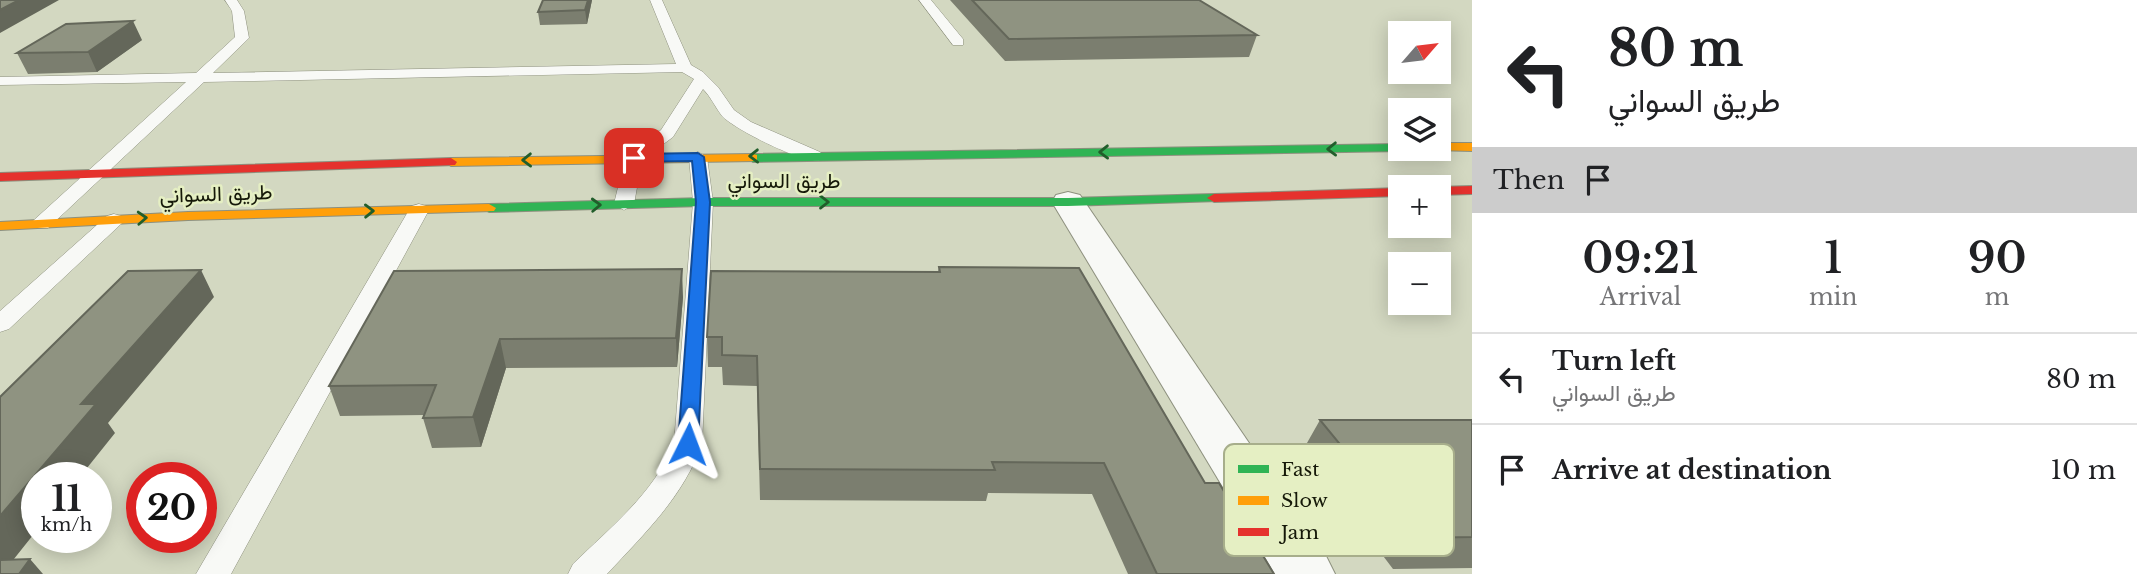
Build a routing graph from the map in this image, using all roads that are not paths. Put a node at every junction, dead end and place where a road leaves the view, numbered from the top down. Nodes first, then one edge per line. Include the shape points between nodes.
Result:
1 (231, 0) edge
2 (656, 0) edge
3 (925, 0) edge
4 (958, 42) dead end
5 (685, 68) junction
6 (199, 78) junction
7 (701, 80) junction
8 (0, 81) edge
9 (1451, 147) edge
10 (1472, 147) edge
11 (1388, 148) edge
12 (814, 156) junction
13 (698, 157) junction
14 (634, 158) junction
15 (96, 172) junction
16 (0, 177) edge
17 (1472, 190) edge
18 (1451, 191) edge
19 (1388, 192) edge
20 (703, 202) junction
21 (1068, 202) junction
22 (624, 204) junction
23 (419, 209) junction
24 (114, 220) junction
25 (41, 224) junction
26 (0, 226) edge
27 (0, 324) edge
28 (1224, 446) edge
29 (1294, 556) edge
30 (213, 574) edge
31 (585, 574) edge
32 (1306, 574) edge

1 - 6 lane via 243,38
2 - 5 lane
3 - 4 lane
5 - 6 lane
5 - 7 lane
6 - 8 lane
6 - 15 lane
7 - 12 lane via 745,126
7 - 14 lane via 667,133
9 - 10 highway
11 -> 12 highway, طريق السواني
12 -> 13 highway, طريق السواني
13 - 14 highway, طريق السواني
13 - 20 lane
14 -> 15 highway, طريق السواني
14 - 22 lane
15 - 16 highway, طريق السواني
15 - 25 lane
17 - 18 highway
19 - 21 highway, طريق السواني
20 -> 21 highway, طريق السواني
20 - 22 highway, طريق السواني
20 - 31 lane via 688,444 681,467 668,487
21 - 28 street
23 -> 22 highway, طريق السواني
24 -> 23 highway, طريق السواني
23 - 30 lane
24 - 25 highway, طريق السواني
24 - 27 lane
25 - 26 highway, طريق السواني
29 - 32 street

